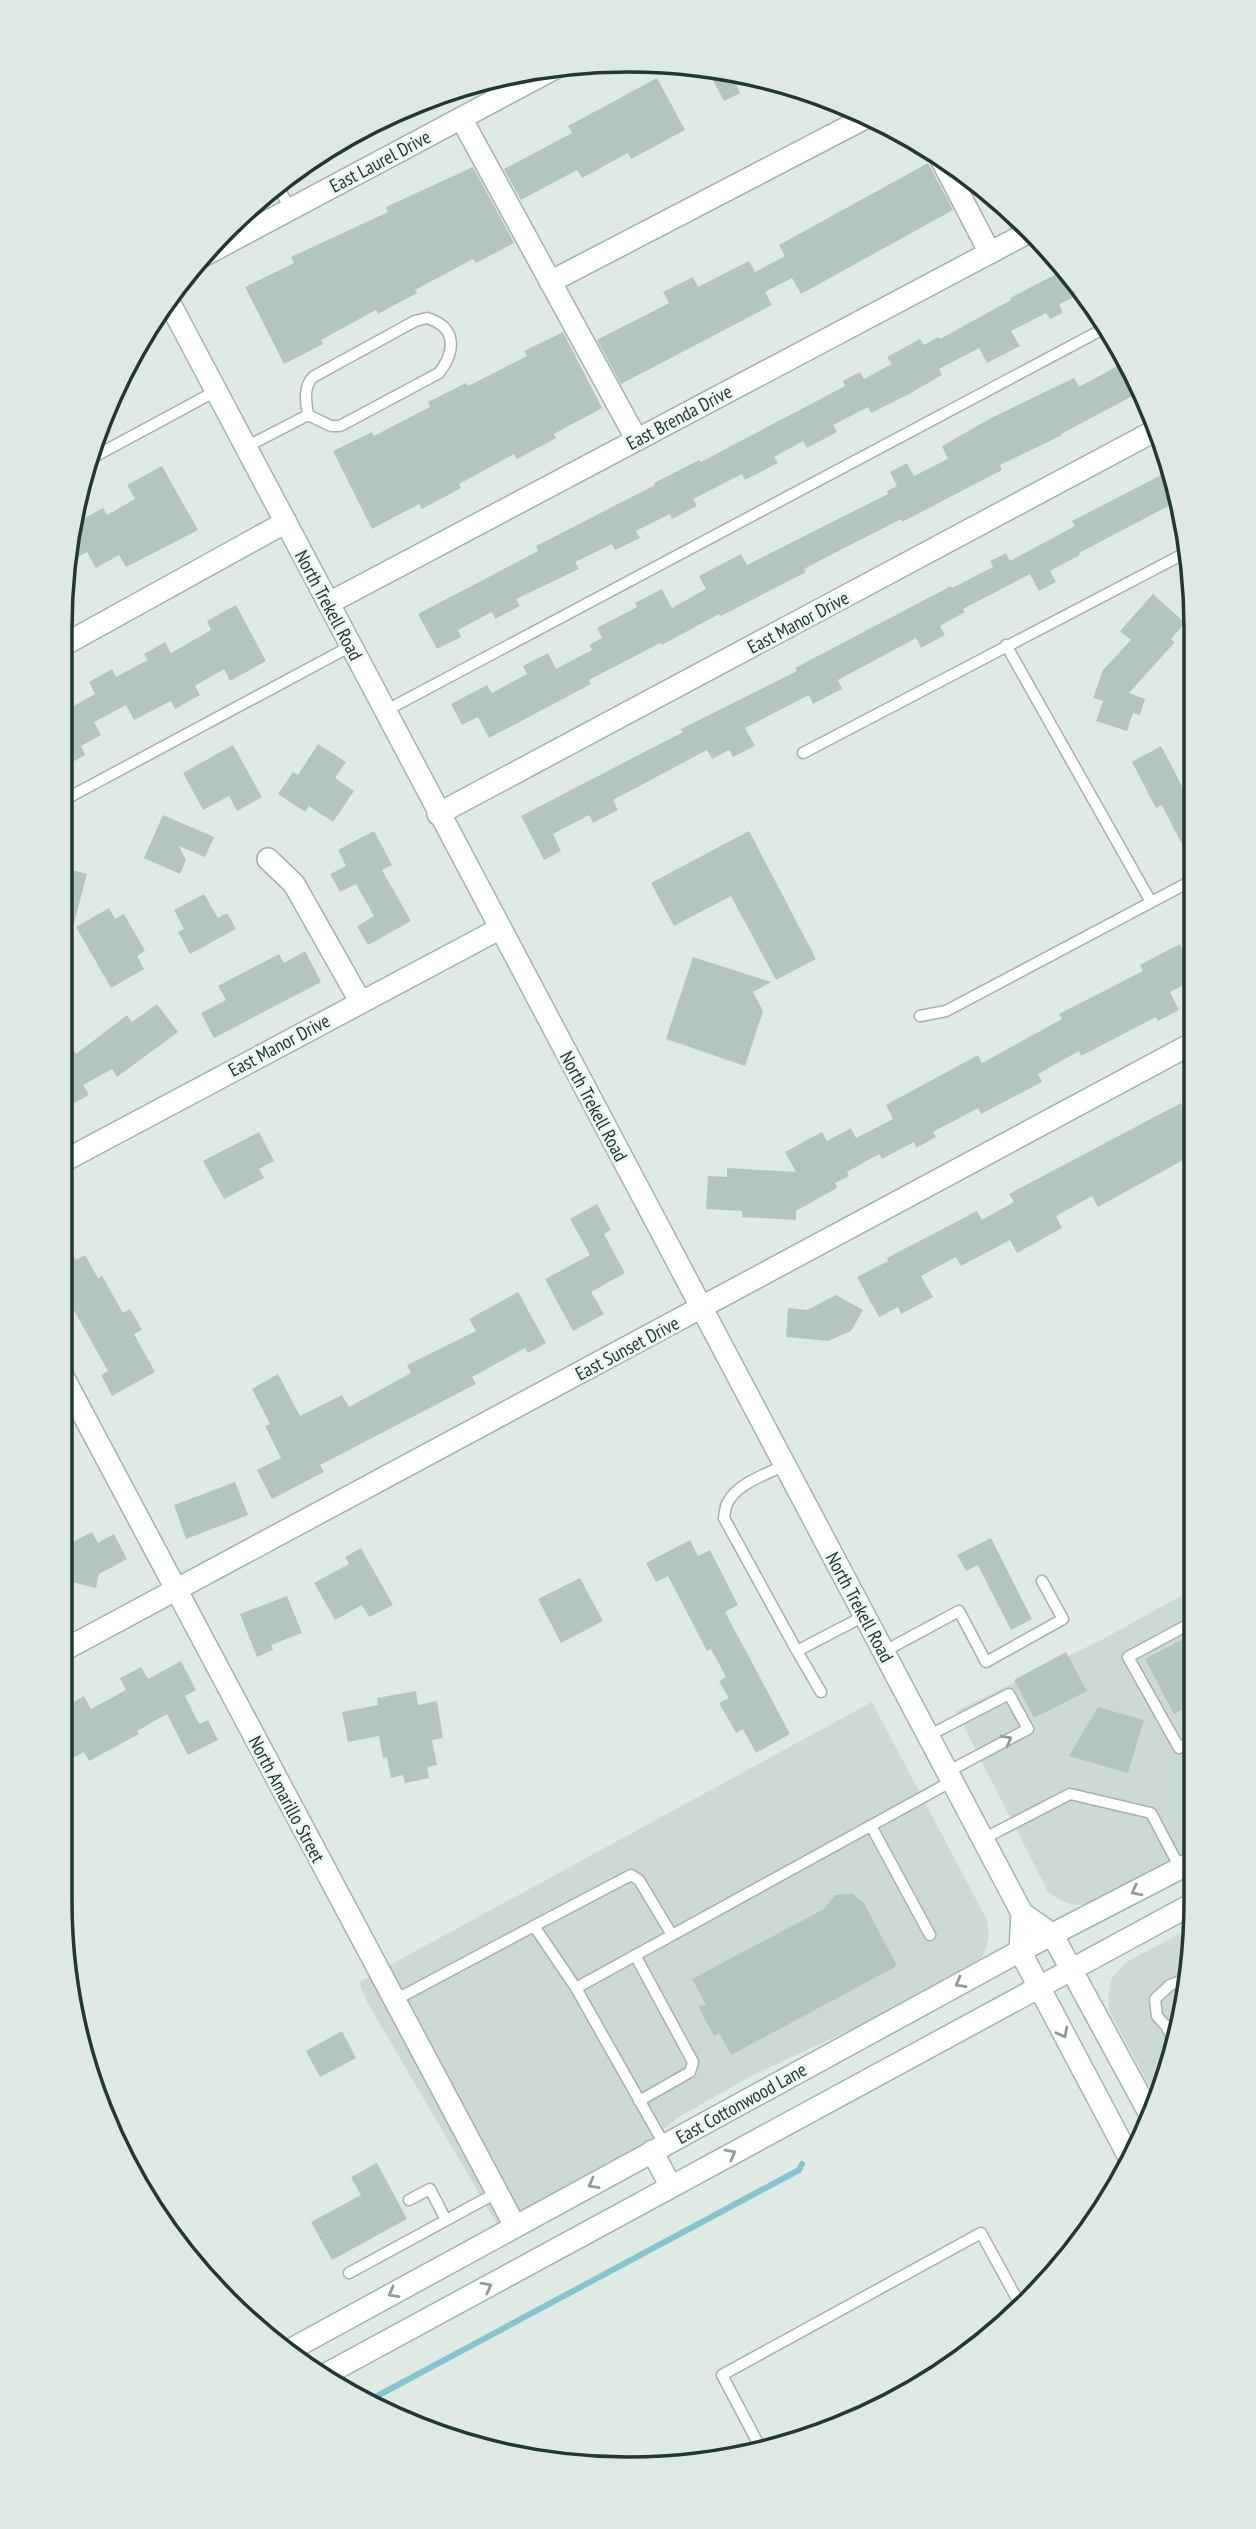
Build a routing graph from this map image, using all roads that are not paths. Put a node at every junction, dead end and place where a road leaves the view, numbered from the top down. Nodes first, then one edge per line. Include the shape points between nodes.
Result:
1 (530, 80) edge
2 (461, 118) junction
3 (858, 122) edge
4 (949, 174) edge
5 (282, 193) edge
6 (290, 209) junction
7 (1022, 236) edge
8 (228, 243) edge
9 (990, 253) junction
10 (550, 282) junction
11 (173, 309) edge
12 (1099, 331) edge
13 (216, 391) junction
14 (308, 415) junction
15 (1149, 434) edge
16 (637, 440) junction
17 (246, 447) junction
18 (100, 454) edge
19 (286, 522) junction
20 (1179, 556) edge
21 (329, 603) junction
22 (72, 640) edge
23 (1006, 645) junction
24 (351, 646) junction
25 (385, 711) junction
26 (803, 753) dead end
27 (72, 796) edge
28 (438, 814) junction
29 (268, 859) dead end
30 (1184, 885) edge
31 (1151, 902) junction
32 (499, 929) junction
33 (360, 1001) junction
34 (920, 1016) dead end
35 (1184, 1049) edge
36 (72, 1157) edge
37 (702, 1308) junction
38 (72, 1394) edge
39 (785, 1465) junction
40 (1042, 1581) dead end
41 (175, 1589) junction
42 (864, 1616) junction
43 (1184, 1627) edge
44 (72, 1645) edge
45 (797, 1651) junction
46 (883, 1652) junction
47 (821, 1692) dead end
48 (928, 1736) junction
49 (1184, 1745) edge
50 (950, 1777) junction
51 (871, 1826) junction
52 (983, 1839) junction
53 (1184, 1858) edge
54 (1184, 1866) edge
55 (1184, 1909) edge
56 (1022, 1913) junction
57 (534, 1926) junction
58 (1052, 1934) junction
59 (672, 1935) junction
60 (930, 1935) dead end
61 (1020, 1951) junction
62 (635, 1955) junction
63 (1073, 1969) junction
64 (1178, 1982) edge
65 (576, 1988) junction
66 (1039, 1988) junction
67 (395, 2000) junction
68 (1166, 2026) junction
69 (1170, 2026) edge
70 (1169, 2031) edge
71 (639, 2101) junction
72 (1145, 2105) edge
73 (658, 2148) junction
74 (1125, 2150) edge
75 (671, 2187) junction
76 (498, 2192) junction
77 (409, 2200) dead end
78 (446, 2220) junction
79 (515, 2226) junction
80 (349, 2273) dead end
81 (1017, 2298) edge
82 (296, 2347) edge
83 (331, 2371) edge
84 (757, 2442) edge

1 - 2 street, East Laurel Drive
2 - 6 street, East Laurel Drive
2 - 10 street
3 - 10 street
4 - 9 street
5 - 6 lane
6 - 8 street, East Laurel Drive
7 - 9 street, East Brenda Drive
9 - 16 street, East Brenda Drive
10 - 16 street
11 - 13 street, North Trekell Road
12 - 25 lane
13 - 17 street, North Trekell Road
13 - 18 lane
14 - 14 lane via 340,426 439,373 452,348 444,326 427,318 415,321 313,377 307,389
14 - 17 lane
15 - 28 street, East Manor Drive
16 - 21 street, East Brenda Drive
17 - 19 street, North Trekell Road
19 - 21 street, North Trekell Road
19 - 22 street
20 - 23 lane
21 - 24 street, North Trekell Road
23 - 26 lane
23 - 31 lane
24 - 25 street, North Trekell Road
24 - 27 lane
25 - 28 street, North Trekell Road
28 - 32 street, North Trekell Road
29 - 33 street via 294,884
30 - 31 lane
31 - 34 lane via 946,1011
32 - 33 street, East Manor Drive
32 - 37 street, North Trekell Road
33 - 36 street, East Manor Drive
35 - 37 street, East Sunset Drive
37 - 39 street, North Trekell Road
37 - 41 street, East Sunset Drive
38 - 41 street, North Amarillo Street
39 - 42 street, North Trekell Road
39 - 45 lane via 736,1493 727,1502 724,1518
40 - 46 lane via 1063,1619 986,1661 959,1611
41 - 44 street, East Sunset Drive
41 - 67 street, North Amarillo Street
42 - 45 lane
42 - 46 street, North Trekell Road
43 - 49 lane via 1128,1657 1179,1748
45 - 47 lane
46 - 48 street, North Trekell Road
48 - 50 street, North Trekell Road
50 -> 48 lane via 1028,1729 1016,1705 1009,1694
50 - 51 lane
50 - 52 street, North Trekell Road
51 - 59 lane
51 - 60 lane
52 - 53 lane via 1070,1794 1151,1813
52 - 56 street, North Trekell Road
54 -> 58 street, East Cottonwood Lane
55 - 63 street, East Cottonwood Lane
56 - 58 street, North Trekell Road
56 - 61 street
57 - 59 lane via 631,1875 639,1880
57 - 65 lane
57 - 67 lane
58 - 61 street, East Cottonwood Lane
58 - 63 street, North Trekell Road
59 - 62 lane
61 - 66 street
61 -> 73 street, East Cottonwood Lane
62 - 65 lane
62 - 71 lane via 693,2062 690,2073
63 - 66 street, East Cottonwood Lane
63 - 72 street, North Trekell Road
64 - 68 lane via 1155,1999 1157,2016
65 - 71 lane
66 -> 74 street
75 -> 66 street, East Cottonwood Lane
67 - 76 street, North Amarillo Street
68 - 69 lane
68 - 70 lane
71 - 73 lane
73 - 75 street
73 -> 79 street, East Cottonwood Lane
83 -> 75 street, East Cottonwood Lane
76 - 78 lane
76 - 79 street, North Amarillo Street
77 - 78 lane via 430,2189
78 - 80 lane
79 -> 82 street, East Cottonwood Lane
81 - 84 lane via 981,2233 722,2375

